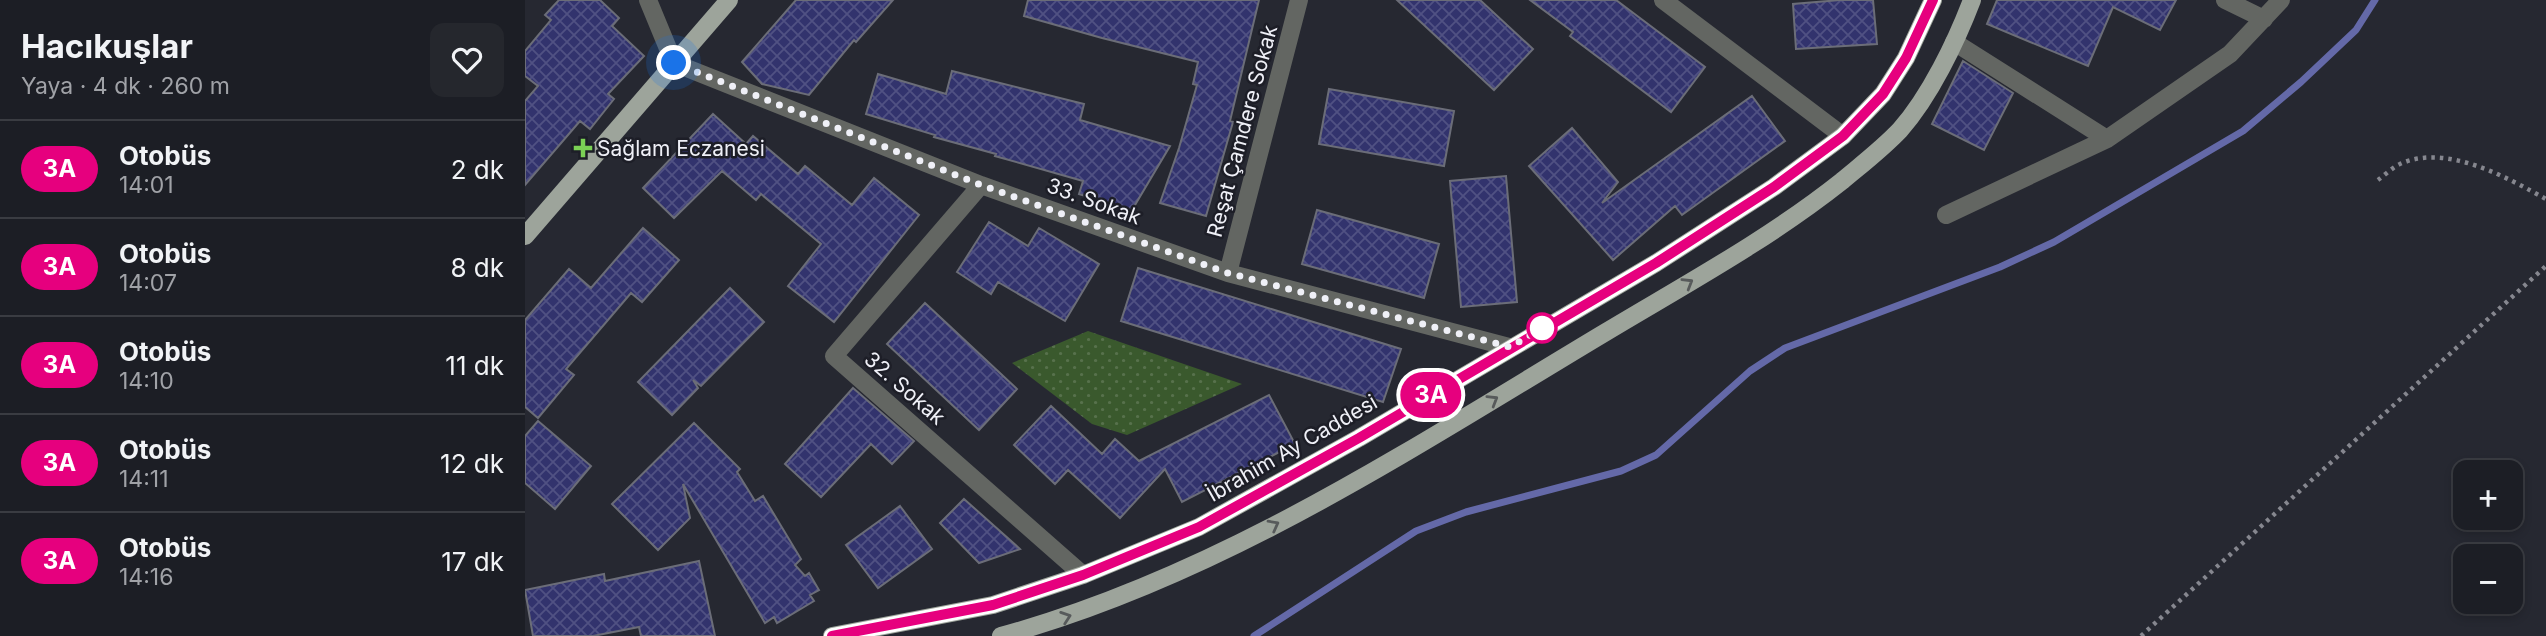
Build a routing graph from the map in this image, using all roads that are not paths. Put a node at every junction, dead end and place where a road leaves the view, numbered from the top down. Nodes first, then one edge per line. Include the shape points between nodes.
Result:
1 (648, 0) edge
2 (729, 0) edge
3 (1299, 0) edge
4 (1933, 0) edge
5 (1972, 0) edge
6 (2225, 0) edge
7 (2281, 0) edge
8 (1675, 4) edge
9 (2264, 19) junction
10 (1954, 41) junction
11 (674, 63) junction
12 (1843, 136) junction
13 (2107, 139) junction
14 (981, 185) junction
15 (1946, 215) dead end
16 (525, 236) edge
17 (1228, 273) junction
18 (1510, 347) junction
19 (1083, 575) junction
20 (832, 636) edge
21 (1001, 636) edge

1 - 11 street
2 - 11 main road
3 - 17 street, Reşat Çamdere Sokak
4 - 12 main road, İbrahim Ay Caddesi via 1883,94
5 - 10 main road
6 - 9 street
7 - 9 street
8 - 12 street
9 - 13 street via 2230,54
10 - 13 street
21 -> 10 main road via 1110,601 1213,557 1383,465 1796,217 1901,129
11 - 14 street, 33. Sokak
11 - 16 main road
12 - 18 main road, İbrahim Ay Caddesi via 1667,256
13 - 15 street
14 - 17 street, 33. Sokak
14 - 19 street, 32. Sokak via 834,356
17 - 18 street, 33. Sokak
18 - 19 main road, İbrahim Ay Caddesi via 1199,527
19 - 20 main road, İbrahim Ay Caddesi via 993,605

